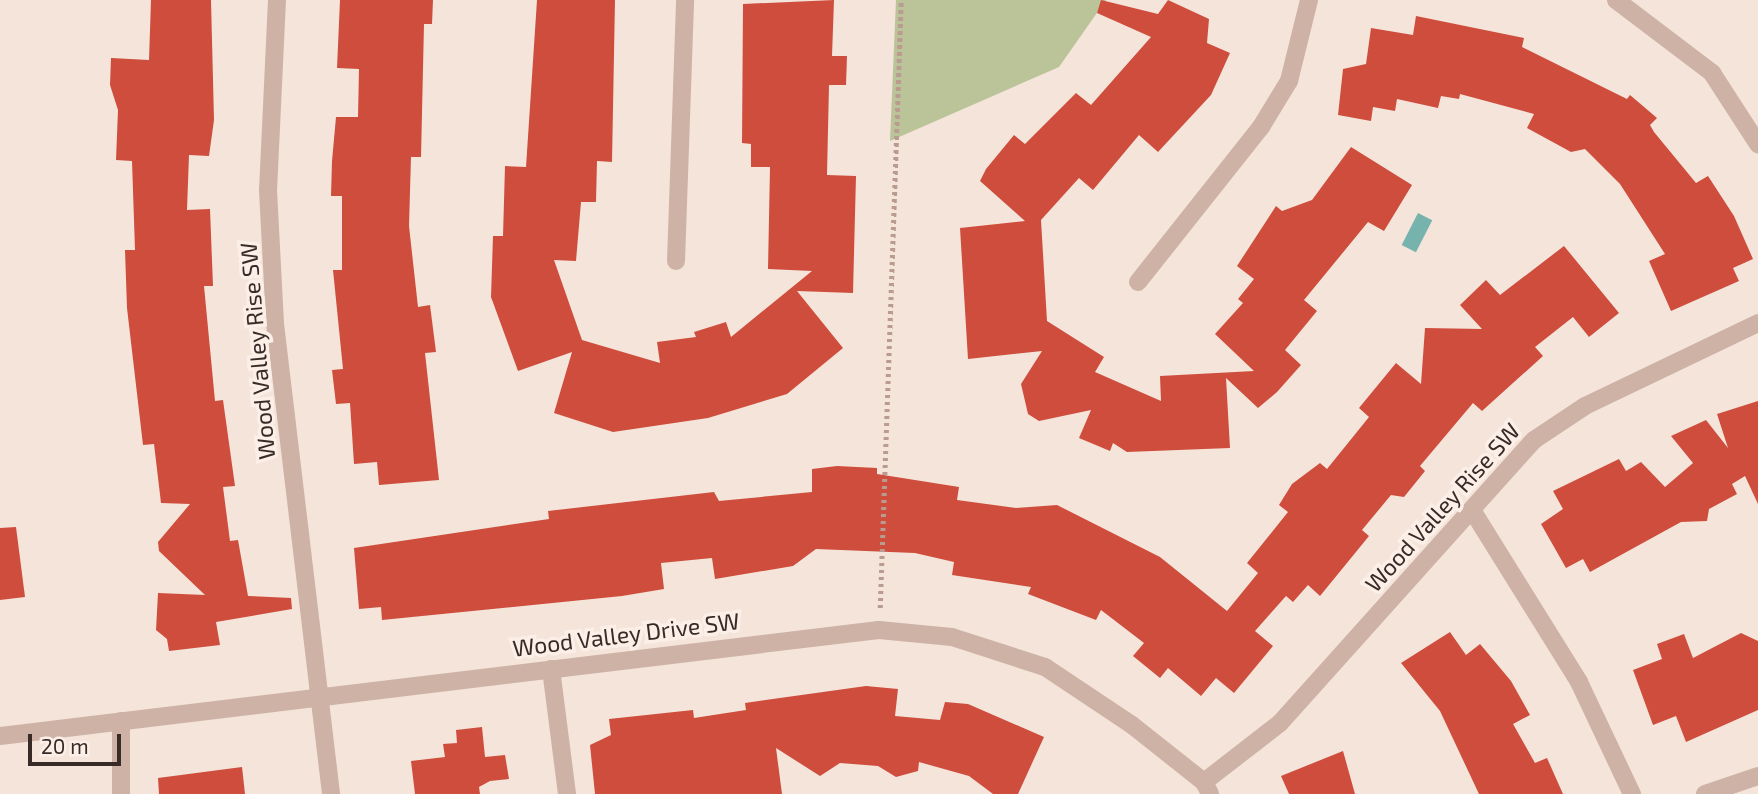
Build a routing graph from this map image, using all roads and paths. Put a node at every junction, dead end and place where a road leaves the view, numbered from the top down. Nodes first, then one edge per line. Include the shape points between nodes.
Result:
1 (277, 0) edge
2 (685, 0) edge
3 (901, 0) edge
4 (1310, 0) edge
5 (1616, 0) edge
6 (1758, 144) edge
7 (676, 261) dead end
8 (1138, 282) dead end
9 (1758, 323) edge
10 (1472, 510) junction
11 (879, 629) junction
12 (551, 669) junction
13 (319, 696) junction
14 (121, 721) junction
15 (0, 736) edge
16 (1758, 776) edge
17 (1207, 788) edge
18 (121, 794) edge
19 (331, 794) edge
20 (568, 794) edge
21 (1632, 794) edge
22 (1705, 794) edge

1 - 13 street, Wood Valley Rise SW via 268,190 275,324
2 - 7 street
3 - 11 path
4 - 8 street via 1289,81 1261,127
5 - 6 street via 1712,73
9 - 10 street, Wood Valley Rise SW via 1566,416 1534,440
10 - 17 street, Wood Valley Rise SW via 1280,723
10 - 21 street via 1579,682
11 - 12 street, Wood Valley Drive SW
11 - 17 street, Wood Valley Drive SW via 952,637 1045,667
12 - 13 street, Wood Valley Drive SW
12 - 20 street
13 - 14 street, Wood Valley Drive SW
13 - 19 street, Wood Valley Rise SW
14 - 15 street, Wood Valley Drive SW
14 - 18 street
16 - 22 street

